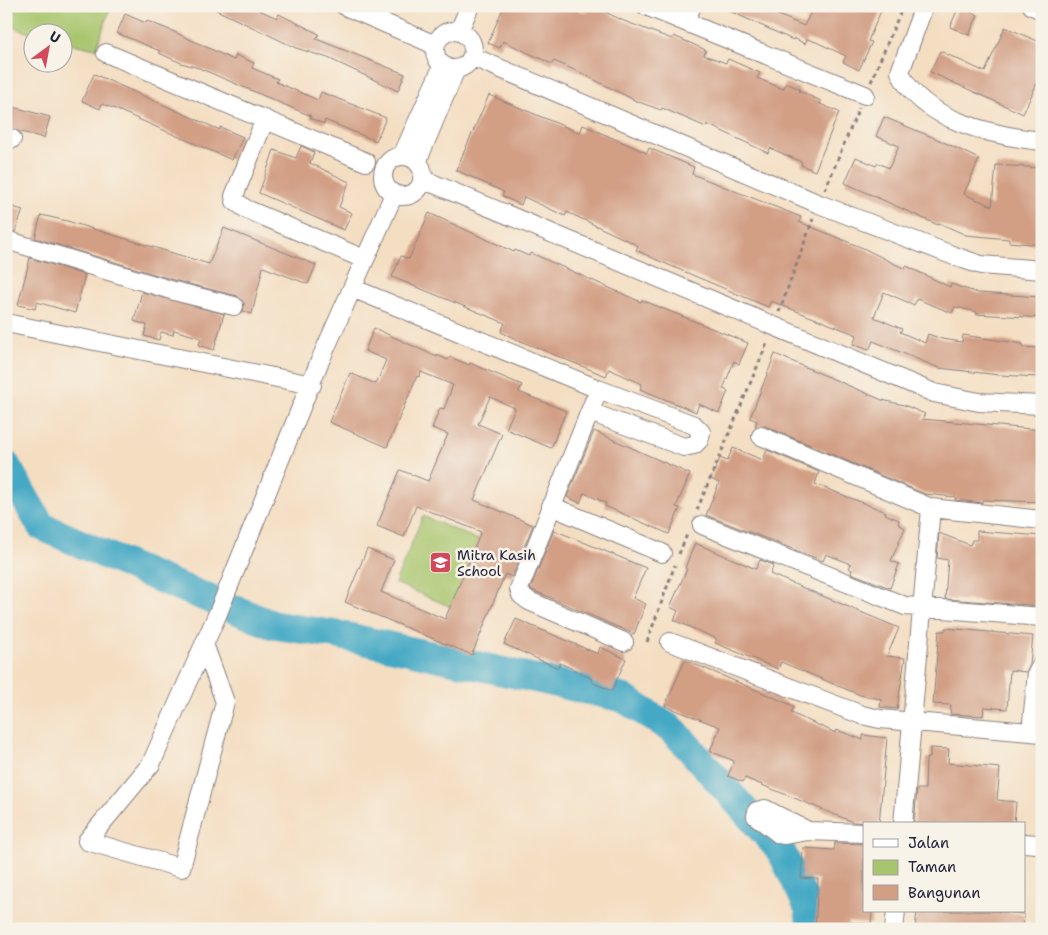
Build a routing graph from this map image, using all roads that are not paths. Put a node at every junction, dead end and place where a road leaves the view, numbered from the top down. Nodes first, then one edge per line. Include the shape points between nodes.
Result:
1 (345, 6) edge
2 (470, 6) edge
3 (646, 6) edge
4 (924, 6) edge
5 (1032, 6) edge
6 (1042, 10) edge
7 (688, 14) edge
8 (459, 31) junction
9 (435, 45) junction
10 (106, 53) dead end
11 (473, 57) junction
12 (450, 67) junction
13 (865, 95) dead end
14 (265, 119) junction
15 (1042, 141) edge
16 (410, 159) junction
17 (366, 162) dead end
18 (422, 179) junction
19 (394, 194) junction
20 (6, 240) edge
21 (364, 259) junction
22 (1042, 270) edge
23 (352, 288) junction
24 (234, 306) dead end
25 (6, 323) edge
26 (312, 385) junction
27 (598, 389) junction
28 (1042, 405) edge
29 (590, 412) junction
30 (760, 436) dead end
31 (551, 506) junction
32 (931, 508) junction
33 (1042, 520) edge
34 (702, 525) dead end
35 (662, 553) dead end
36 (922, 609) junction
37 (1042, 617) edge
38 (624, 642) road end
39 (670, 642) road end
40 (204, 644) junction
41 (1042, 664) edge
42 (912, 722) junction
43 (1036, 733) edge
44 (903, 822) edge
45 (808, 831) dead end
46 (863, 833) edge
47 (896, 912) edge
48 (894, 929) edge

1 - 9 street
2 - 8 street
3 - 7 street
4 - 15 street via 900,72 912,92 947,116 983,131
5 - 6 street
7 - 13 street
8 - 9 street via 446,32
8 - 11 street via 470,38
9 - 12 street via 438,60
10 - 14 street
11 - 12 street via 469,63
11 - 22 street via 819,204 957,257 981,265
12 - 16 street
14 - 17 street
14 - 21 street via 234,196 235,201 246,209
16 - 18 street via 422,170
16 - 19 street via 388,162 383,173 384,183
18 - 19 street via 412,193
18 - 28 street via 934,393 979,402
19 - 21 street
20 - 24 street
21 - 23 street
23 - 26 street
23 - 27 street
25 - 26 street
26 - 40 street
27 - 29 street
27 - 29 street via 694,425 700,437 694,445 684,446
29 - 31 street
30 - 32 street
31 - 35 street
31 - 38 street via 520,581 521,594 529,601
32 - 33 street
32 - 36 street
34 - 36 street via 890,601
36 - 37 street
36 - 42 street
39 - 42 street via 862,714
40 - 40 street via 151,764 87,841 181,868 225,702
41 - 43 street via 1037,673
42 - 43 street
42 - 44 street
45 - 46 street
47 - 48 street

